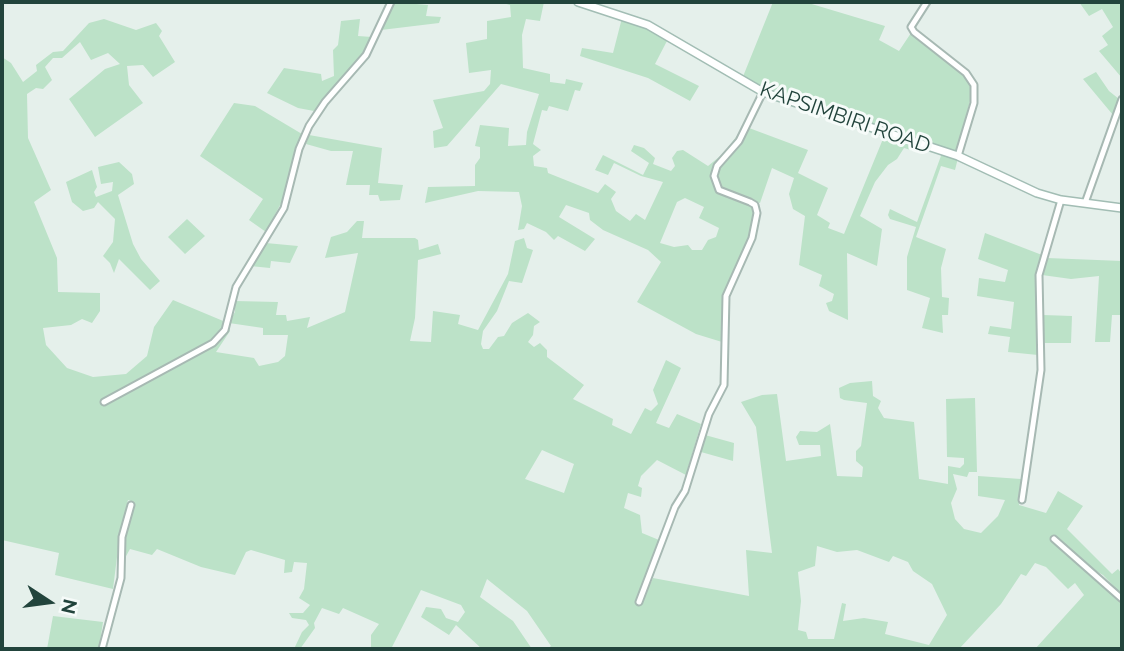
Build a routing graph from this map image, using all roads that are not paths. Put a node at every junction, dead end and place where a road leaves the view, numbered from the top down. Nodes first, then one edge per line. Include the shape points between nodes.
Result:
1 (391, 2) edge
2 (578, 2) edge
3 (927, 2) edge
4 (763, 92) junction
5 (1122, 99) edge
6 (958, 156) junction
7 (1060, 200) junction
8 (1085, 203) junction
9 (1122, 208) edge
10 (104, 402) dead end
11 (1022, 500) dead end
12 (131, 505) dead end
13 (1054, 539) dead end
14 (1122, 599) edge
15 (639, 602) dead end
16 (102, 649) edge

1 - 10 street via 366,55 309,126 284,208 236,287 225,330 213,343
2 - 4 street, KAPSIMBIRI ROAD via 648,25
3 - 6 street via 911,27 974,85 974,103
4 - 6 street, KAPSIMBIRI ROAD
4 - 15 street via 739,141 714,176 719,190 752,203 757,213 752,238 726,296 724,385
5 - 8 street
6 - 7 street, KAPSIMBIRI ROAD via 1020,187
7 - 8 street, KAPSIMBIRI ROAD
7 - 11 street via 1039,275 1041,370
8 - 9 street, KAPSIMBIRI ROAD
12 - 16 street via 122,537 121,578
13 - 14 street

